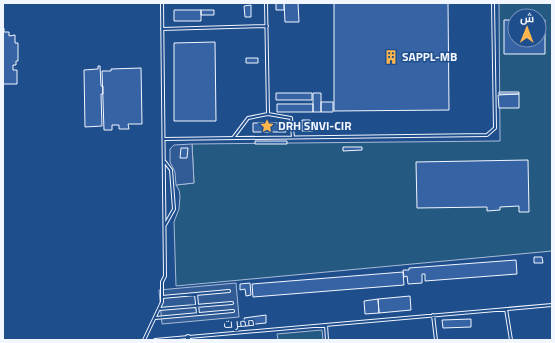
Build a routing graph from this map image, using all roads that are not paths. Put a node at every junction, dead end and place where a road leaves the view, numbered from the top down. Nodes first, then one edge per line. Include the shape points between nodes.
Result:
1 (162, 3) edge
2 (266, 3) edge
3 (493, 3) edge
4 (267, 26) junction
5 (162, 28) junction
6 (268, 114) junction
7 (293, 137) junction
8 (233, 138) junction
9 (164, 139) junction
10 (164, 161) junction
11 (165, 226) junction
12 (229, 291) dead end
13 (196, 294) junction
14 (162, 297) junction
15 (232, 303) dead end
16 (552, 305) edge
17 (197, 306) junction
18 (506, 309) junction
19 (158, 310) junction
20 (233, 311) dead end
21 (198, 314) junction
22 (433, 315) junction
23 (155, 318) junction
24 (326, 325) junction
25 (188, 338) edge
26 (144, 340) edge
27 (155, 340) edge
28 (327, 340) edge
29 (436, 340) edge
30 (511, 340) edge

1 - 5 lane
2 - 4 lane
3 - 7 lane via 495,128 488,135
4 - 5 lane
4 - 6 lane
5 - 9 lane
6 - 7 lane via 291,118
6 - 8 lane via 248,118
7 - 8 lane
8 - 9 lane
9 - 10 lane
10 - 11 lane
10 - 11 lane via 172,170 174,209
11 - 14 lane via 166,276 162,282
12 - 13 lane
13 - 14 lane
13 - 17 lane
14 - 19 lane
15 - 17 lane
16 - 18 lane, ممر ت
17 - 19 lane
17 - 21 lane
18 - 22 lane, ممر ت
18 - 30 lane
19 - 23 lane
20 - 21 lane
21 - 23 lane
22 - 24 lane, ممر ت
22 - 29 lane
23 - 26 lane
24 - 25 lane, ممر ت
24 - 28 lane
25 - 27 lane, ممر ت

